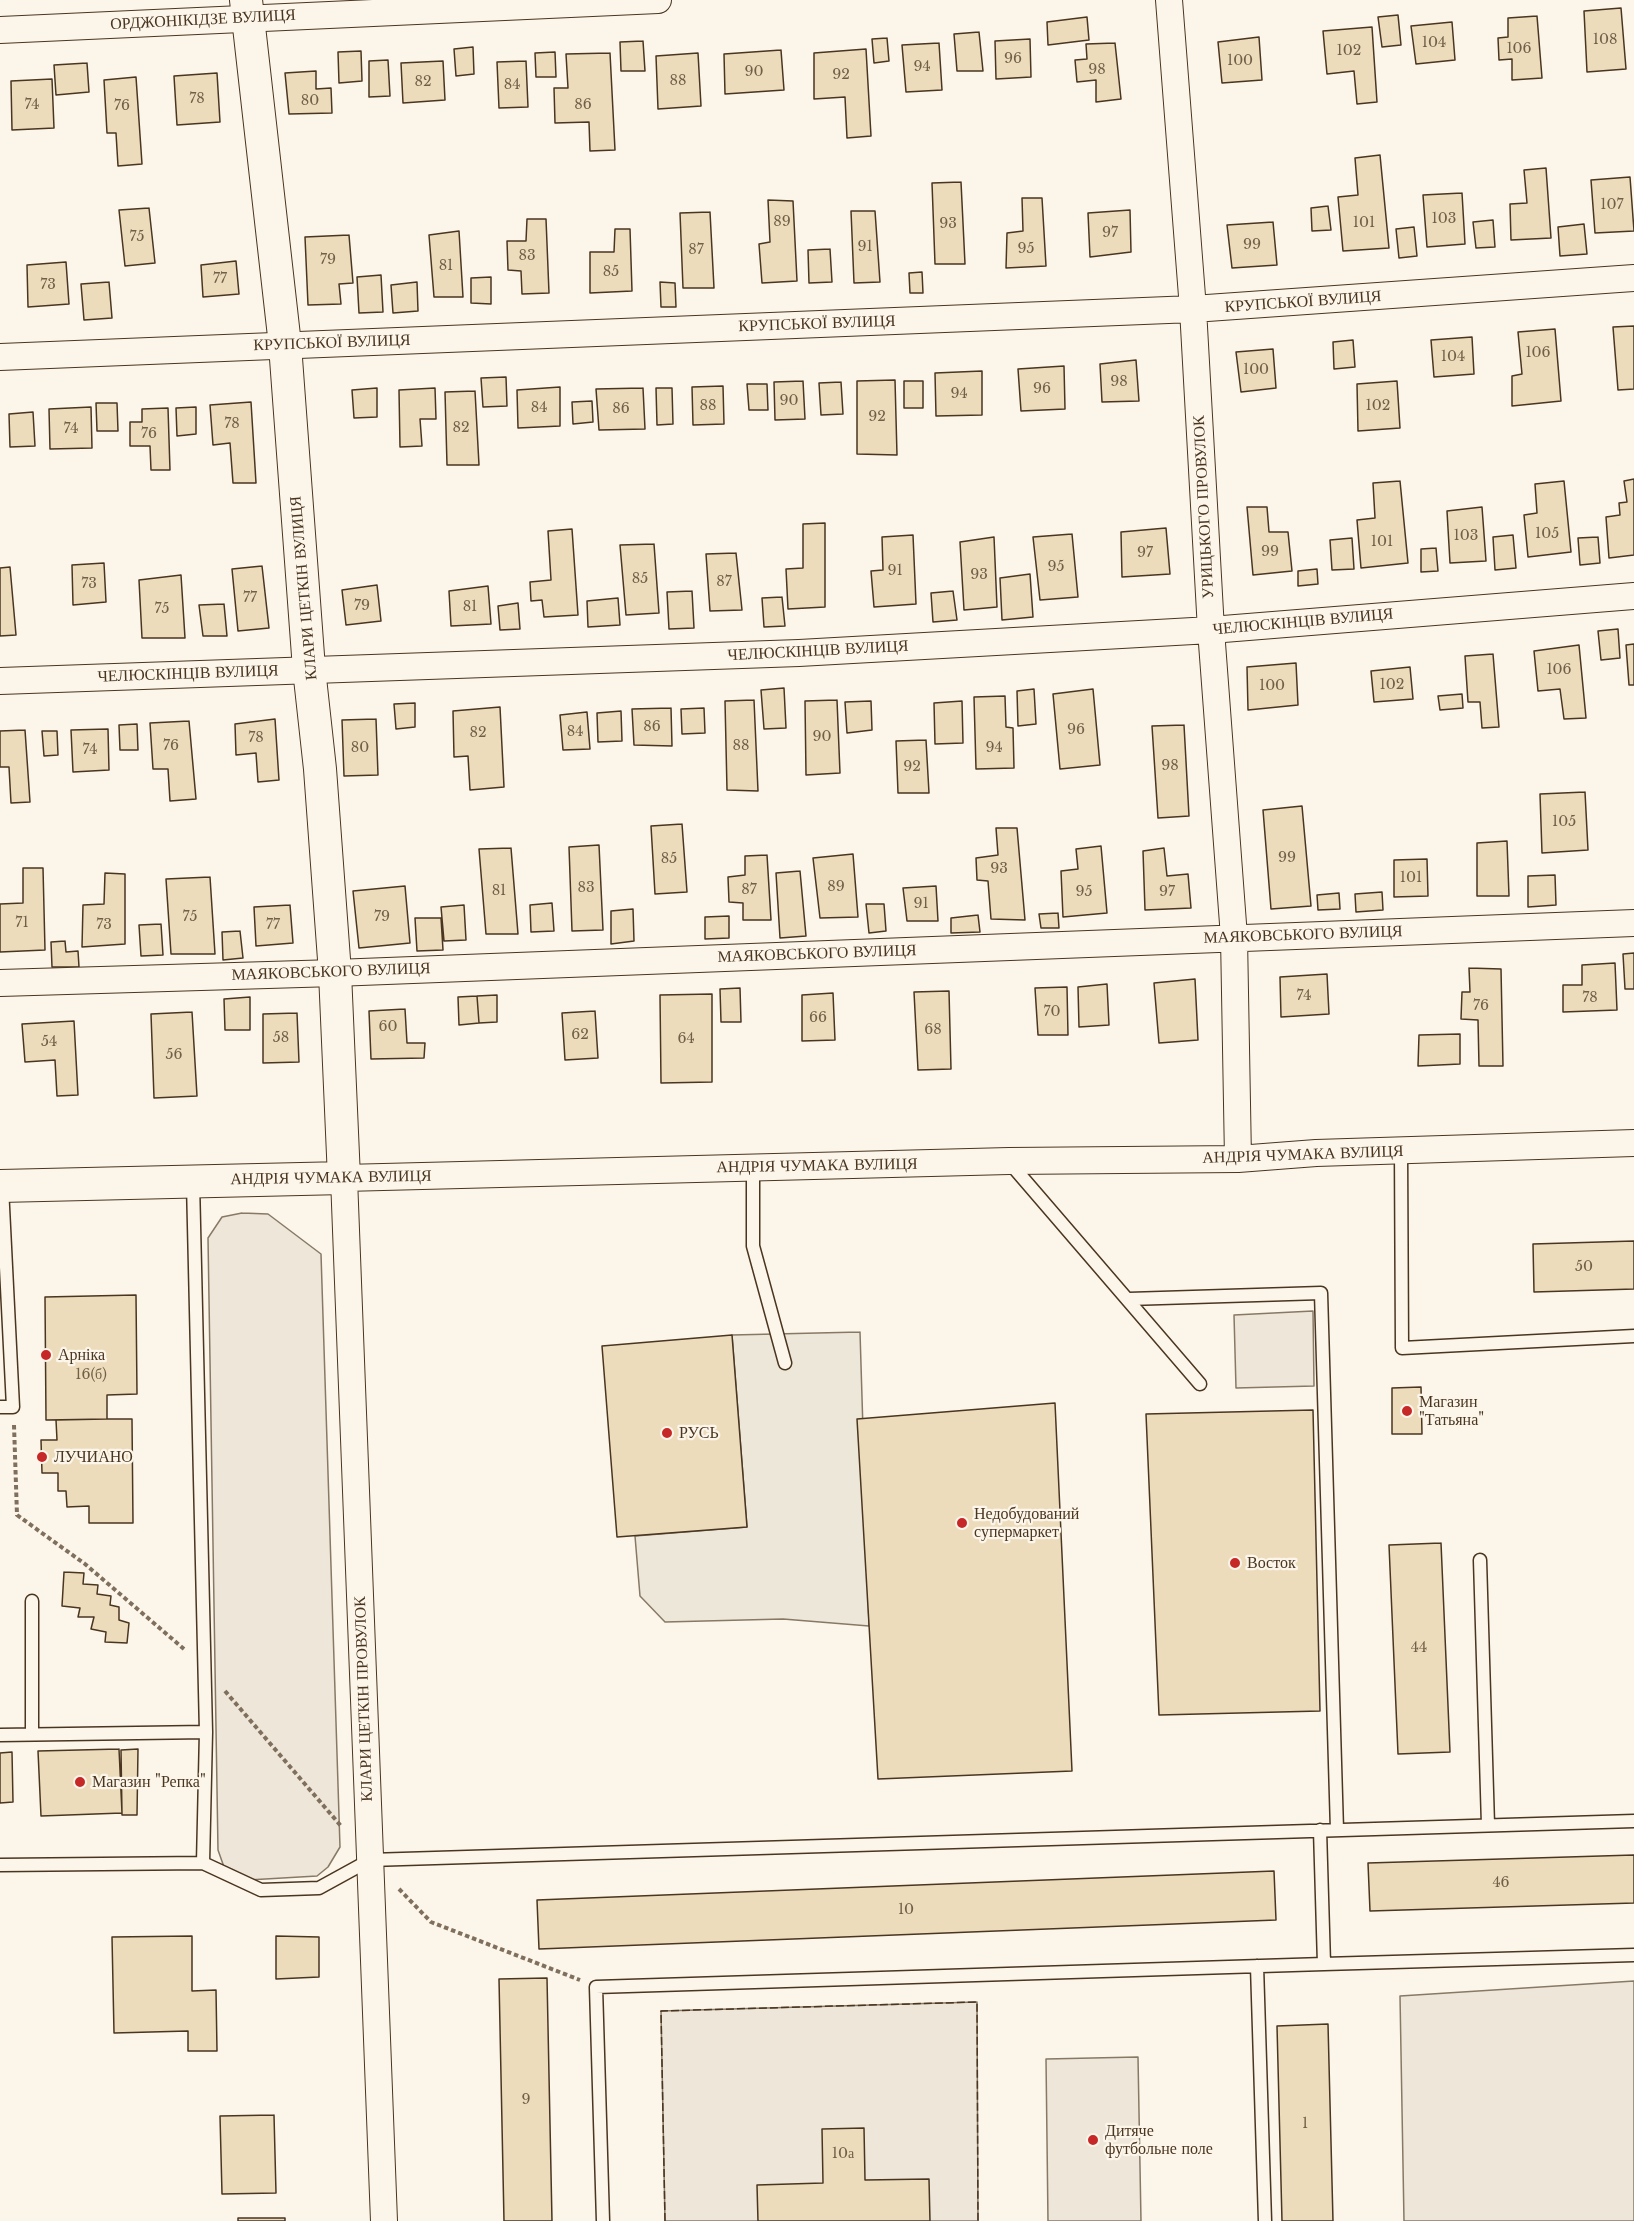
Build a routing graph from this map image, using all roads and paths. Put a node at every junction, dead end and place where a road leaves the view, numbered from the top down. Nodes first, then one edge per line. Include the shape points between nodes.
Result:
1 (658, 0) edge
2 (1169, 0) edge
3 (246, 9) edge
4 (0, 30) edge
5 (1634, 278) edge
6 (1193, 309) junction
7 (285, 345) junction
8 (0, 357) edge
9 (1634, 596) edge
10 (1211, 630) junction
11 (309, 669) junction
12 (0, 681) edge
13 (1634, 923) edge
14 (1234, 937) junction
15 (335, 973) junction
16 (0, 983) edge
17 (1634, 1143) edge
18 (1401, 1150) junction
19 (1238, 1159) junction
20 (1009, 1161) junction
21 (753, 1167) junction
22 (344, 1178) junction
23 (193, 1181) junction
24 (1, 1186) edge
25 (3, 1276) edge
26 (1129, 1299) junction
27 (1634, 1336) edge
28 (785, 1363) dead end
29 (1200, 1384) dead end
30 (0, 1407) edge
31 (13, 1407) junction
32 (1480, 1560) dead end
33 (32, 1601) dead end
34 (205, 1667) junction
35 (206, 1732) junction
36 (32, 1734) junction
37 (0, 1735) edge
38 (1634, 1821) edge
39 (1488, 1826) junction
40 (1320, 1830) junction
41 (1336, 1830) junction
42 (370, 1860) junction
43 (203, 1863) junction
44 (0, 1865) edge
45 (1634, 1954) edge
46 (1324, 1964) junction
47 (1257, 1966) junction
48 (596, 1987) junction
49 (384, 2221) edge
50 (603, 2221) edge
51 (1265, 2221) edge

1 - 3 street, ОРДЖОНІКІДЗЕ ВУЛИЦЯ
2 - 6 street, УРИЦЬКОГО ПРОВУЛОК
3 - 4 street, ОРДЖОНІКІДЗЕ ВУЛИЦЯ
3 - 7 street, КЛАРИ ЦЕТКІН ВУЛИЦЯ
5 - 6 street, КРУПСЬКОЇ ВУЛИЦЯ
6 - 7 street, КРУПСЬКОЇ ВУЛИЦЯ
6 - 10 street, УРИЦЬКОГО ПРОВУЛОК
7 - 8 street, КРУПСЬКОЇ ВУЛИЦЯ
7 - 11 street, КЛАРИ ЦЕТКІН ВУЛИЦЯ
9 - 10 street, ЧЕЛЮСКІНЦІВ ВУЛИЦЯ
10 - 11 street, ЧЕЛЮСКІНЦІВ ВУЛИЦЯ via 799,653
10 - 14 street, УРИЦЬКОГО ПРОВУЛОК
11 - 12 street, ЧЕЛЮСКІНЦІВ ВУЛИЦЯ
11 - 15 street, КЛАРИ ЦЕТКІН ВУЛИЦЯ via 321,769
13 - 14 street, МАЯКОВСЬКОГО ВУЛИЦЯ
14 - 15 street, МАЯКОВСЬКОГО ВУЛИЦЯ
14 - 19 street, УРИЦЬКОГО ПРОВУЛОК
15 - 16 street, МАЯКОВСЬКОГО ВУЛИЦЯ
15 - 22 street, КЛАРИ ЦЕТКІН ВУЛИЦЯ
17 - 18 street, АНДРІЯ ЧУМАКА ВУЛИЦЯ
18 - 19 street, АНДРІЯ ЧУМАКА ВУЛИЦЯ
18 - 27 lane via 1402,1348
19 - 20 street, АНДРІЯ ЧУМАКА ВУЛИЦЯ
20 - 21 street, АНДРІЯ ЧУМАКА ВУЛИЦЯ
20 - 26 lane
21 - 22 street, АНДРІЯ ЧУМАКА ВУЛИЦЯ
21 - 28 lane via 753,1246
22 - 23 street, АНДРІЯ ЧУМАКА ВУЛИЦЯ
22 - 42 street, КЛАРИ ЦЕТКІН ПРОВУЛОК
23 - 24 street, АНДРІЯ ЧУМАКА ВУЛИЦЯ
23 - 34 lane
24 - 25 lane
25 - 31 lane
26 - 29 lane
26 - 41 lane via 1321,1293
30 - 31 lane
31 - 34 path via 17,1515 85,1564
32 - 39 lane
33 - 36 lane
34 - 35 lane
34 - 42 path
35 - 36 lane
35 - 43 lane
36 - 37 lane
38 - 39 lane
39 - 41 lane
40 - 41 lane
40 - 42 lane
40 - 46 lane
42 - 43 lane via 319,1888 261,1890
42 - 48 path via 431,1922
42 - 49 street, КЛАРИ ЦЕТКІН ПРОВУЛОК
43 - 44 lane
45 - 46 lane
46 - 47 lane
47 - 48 lane
47 - 51 lane
48 - 50 lane

